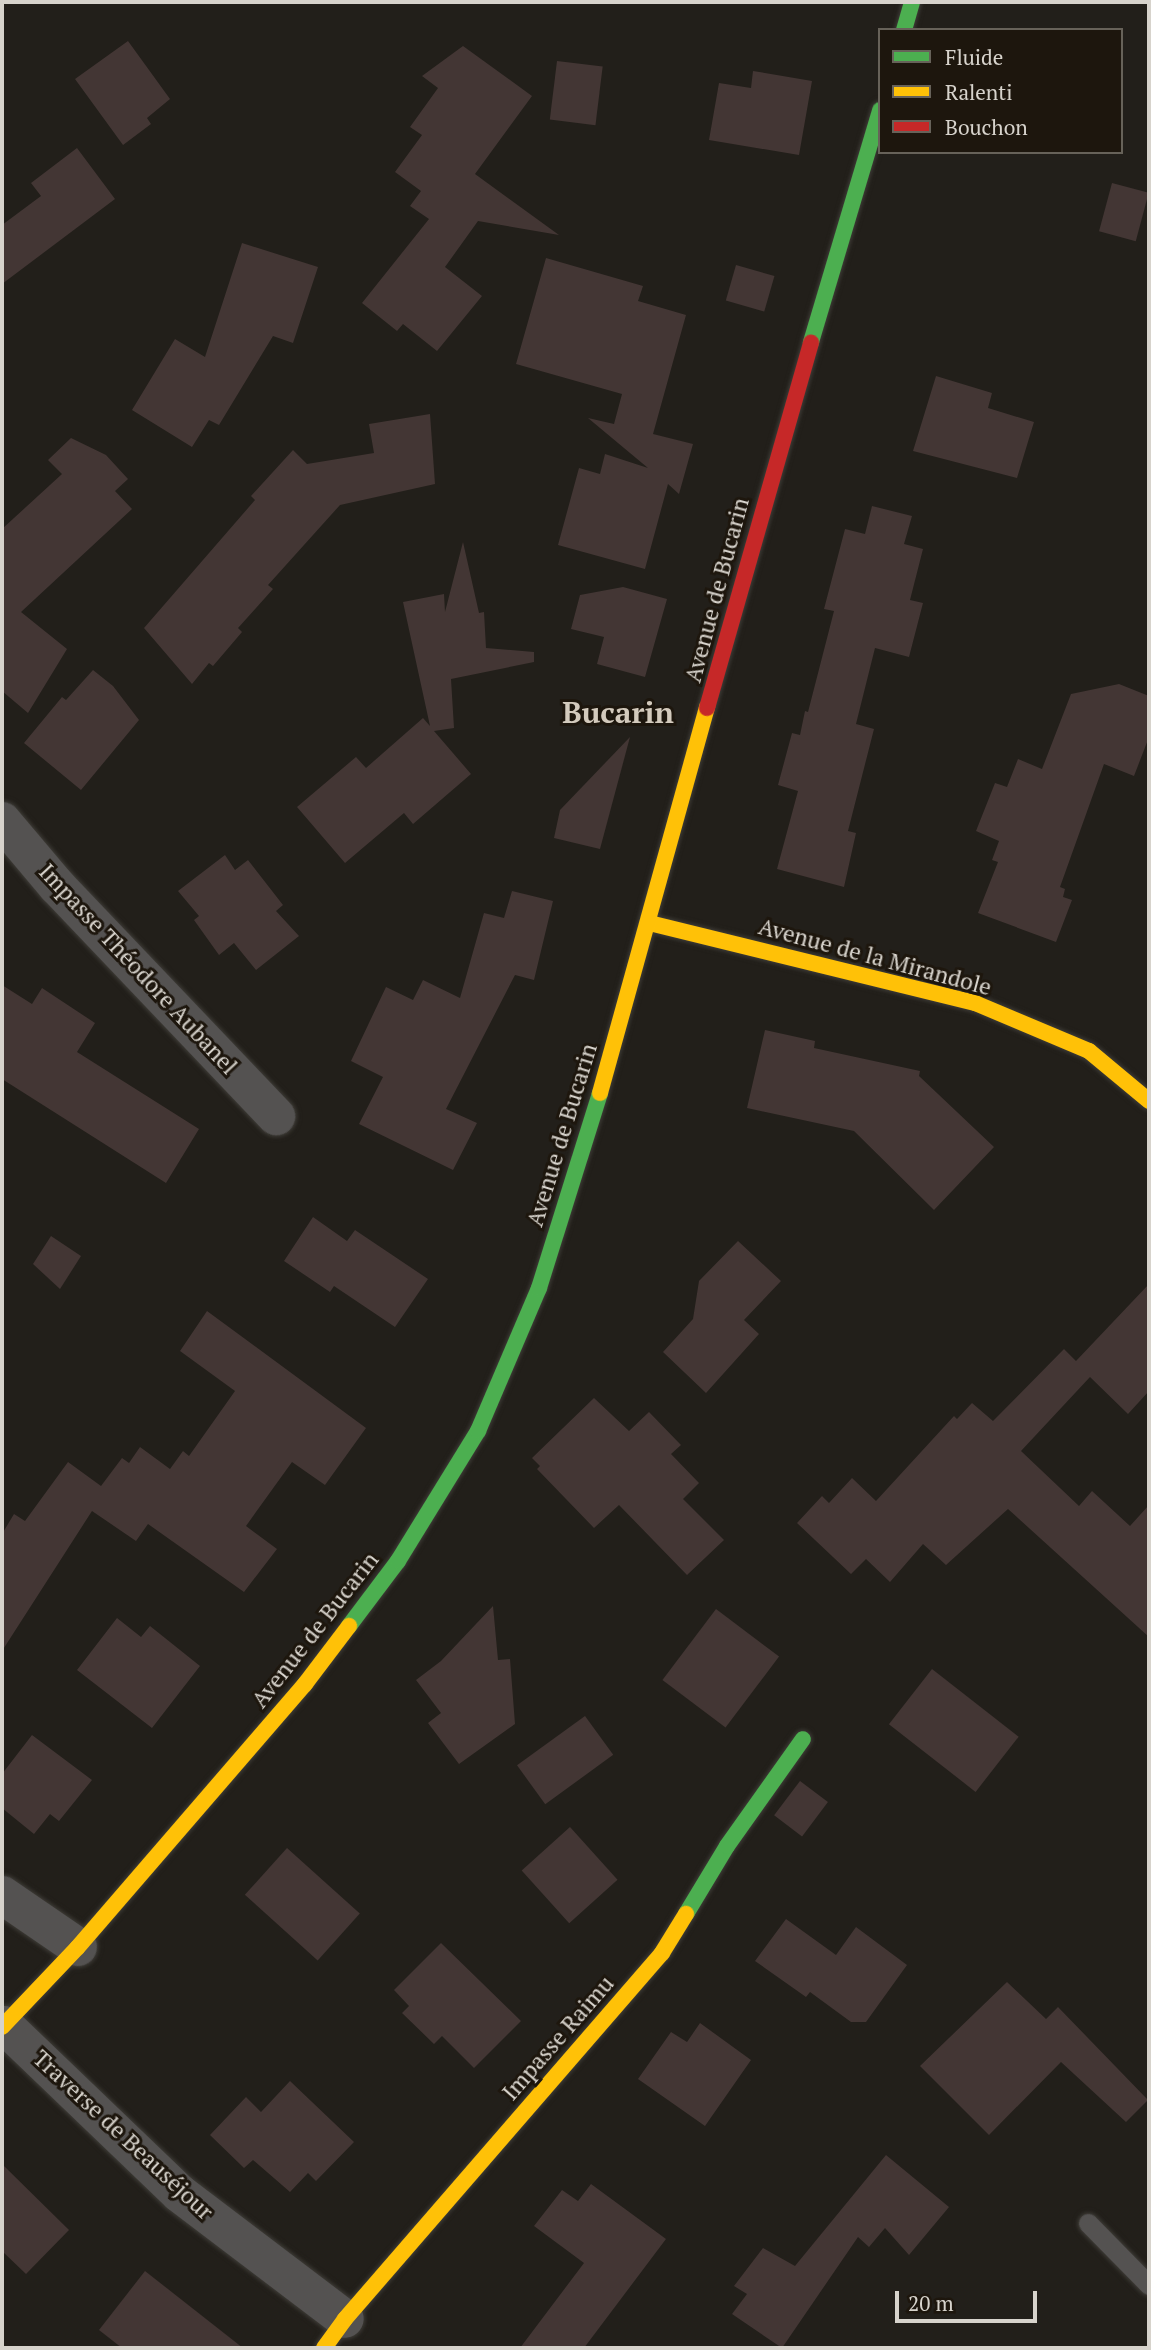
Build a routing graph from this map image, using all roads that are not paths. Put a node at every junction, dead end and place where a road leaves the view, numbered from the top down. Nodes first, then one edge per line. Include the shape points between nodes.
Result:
1 (912, 2) edge
2 (905, 28) edge
3 (878, 117) edge
4 (2, 821) edge
5 (649, 923) junction
6 (1149, 1101) edge
7 (276, 1116) dead end
8 (803, 1739) dead end
9 (2, 1895) edge
10 (78, 1947) junction
11 (3, 2026) edge
12 (1088, 2223) dead end
13 (1149, 2285) edge
14 (335, 2334) edge

1 - 2 street
3 - 5 street, Avenue de Bucarin via 767,493
4 - 7 street, Impasse Théodore Aubanel via 57,886
5 - 6 street, Avenue de la Mirandole via 975,1003 1089,1051
5 - 10 street, Avenue de Bucarin via 539,1288 478,1431 398,1561 305,1684
8 - 14 street, Impasse Raimu via 727,1846 662,1953
9 - 10 street
10 - 11 street, Avenue de Bucarin
11 - 14 street, Traverse de Beauséjour
12 - 13 lane

